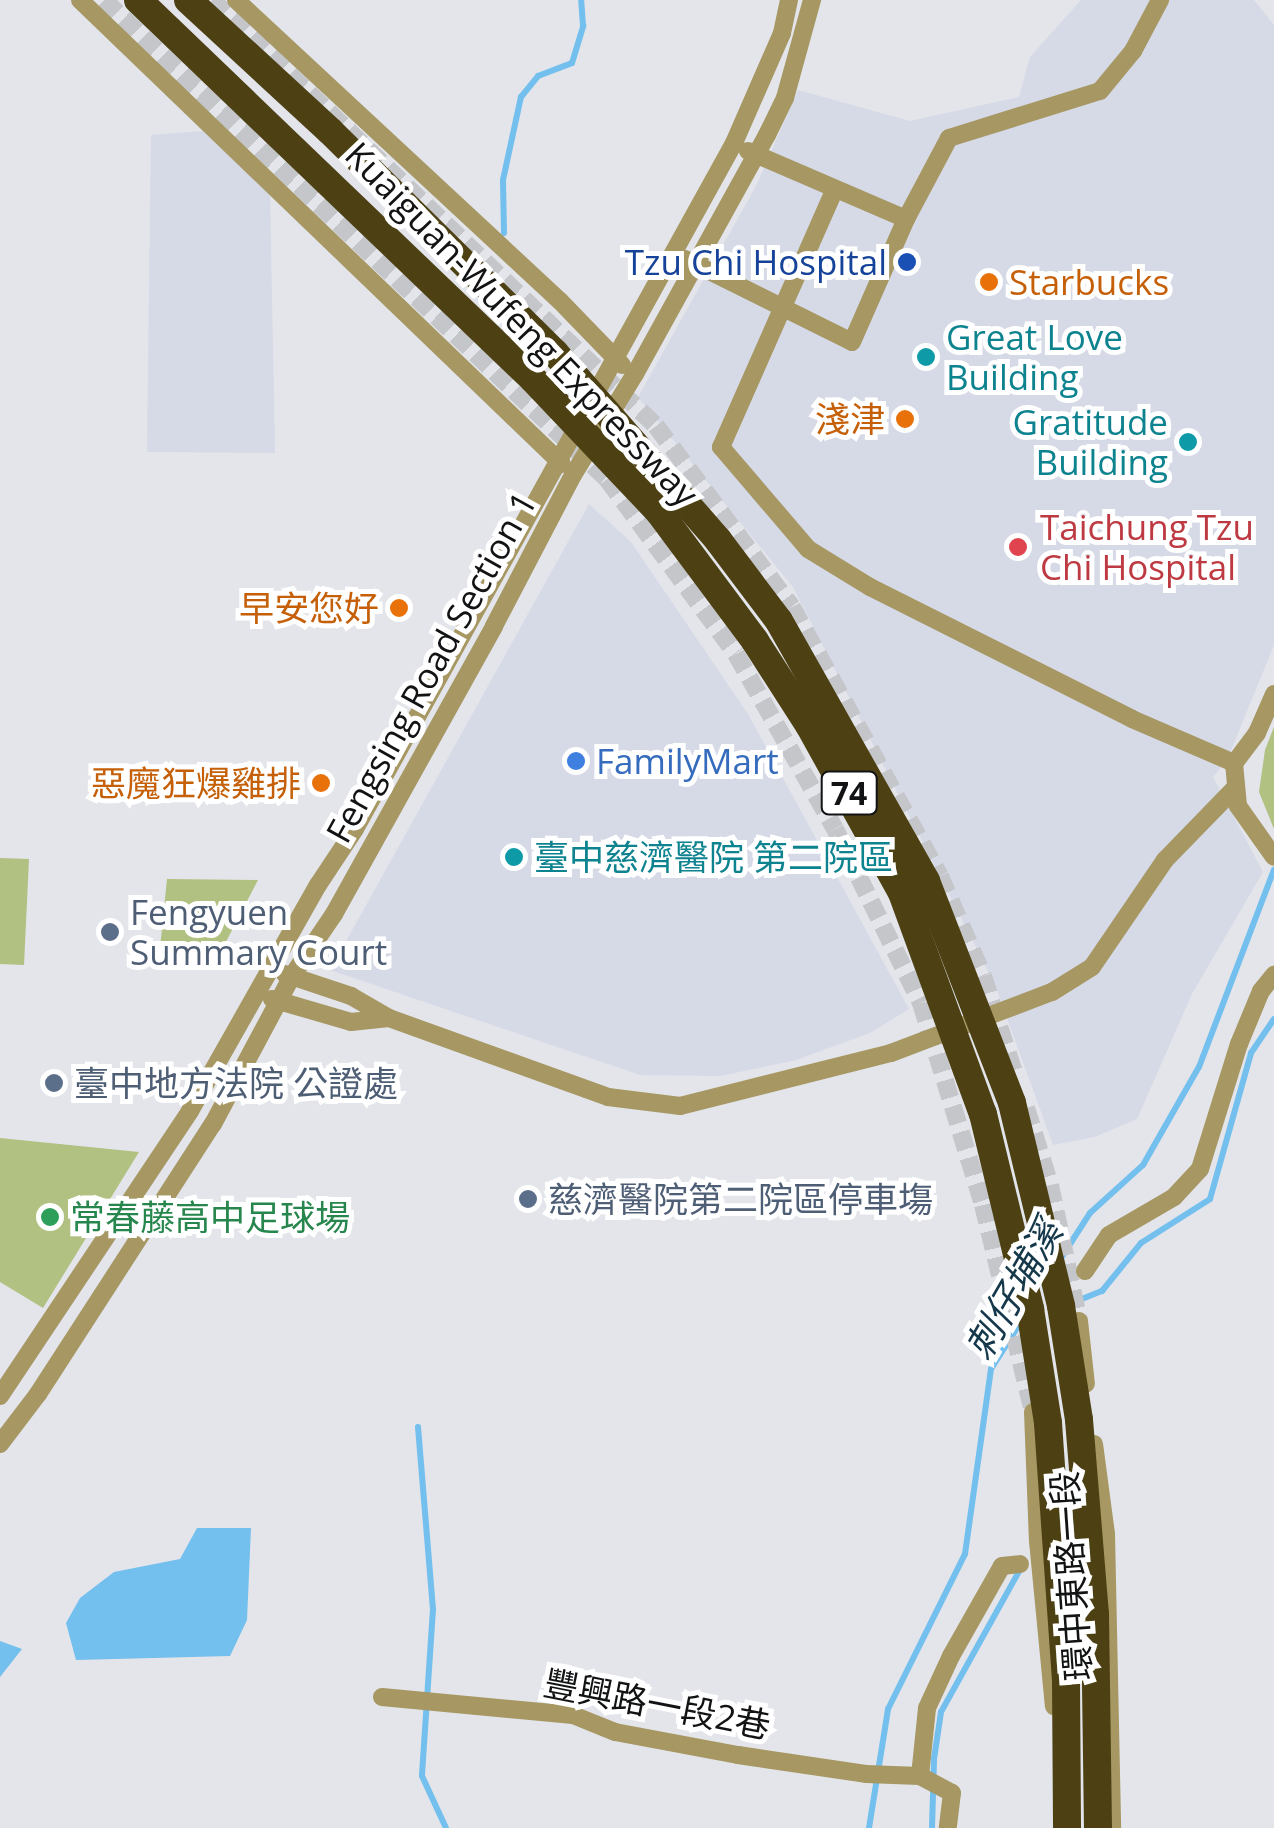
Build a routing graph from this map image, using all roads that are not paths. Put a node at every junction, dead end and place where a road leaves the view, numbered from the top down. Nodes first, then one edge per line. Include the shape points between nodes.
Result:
1 (80, 0) edge
2 (138, 0) edge
3 (188, 0) edge
4 (236, 0) edge
5 (790, 0) edge
6 (812, 0) edge
7 (1160, 0) edge
8 (734, 143) junction
9 (754, 154) junction
10 (834, 190) junction
11 (906, 219) junction
12 (673, 253) junction
13 (693, 263) junction
14 (782, 308) junction
15 (614, 359) junction
16 (635, 374) junction
17 (557, 459) junction
18 (572, 475) junction
19 (1274, 694) edge
20 (1234, 763) junction
21 (1236, 787) junction
22 (1274, 857) edge
23 (270, 968) junction
24 (1274, 975) edge
25 (292, 976) junction
26 (257, 995) junction
27 (280, 1001) junction
28 (388, 1018) junction
29 (1085, 1271) dead end
30 (1080, 1321) tunnel mouth
31 (0, 1396) edge
32 (1033, 1412) tunnel mouth
33 (0, 1444) edge
34 (1020, 1564) dead end
35 (382, 1697) dead end
36 (920, 1776) junction
37 (948, 1828) edge
38 (1053, 1828) edge
39 (1066, 1828) edge
40 (1098, 1828) edge
41 (1112, 1828) edge

1 - 17 street
2 - 39 highway, Kuaiguan-Wufeng Expressway / 74, bridge via 639,489 755,641 894,876 983,1114 1030,1309 1048,1423 1066,1680
3 - 40 highway, Kuaiguan-Wufeng Expressway / 74, bridge via 555,353 718,540 780,620 926,881 1012,1102 1060,1306 1079,1420 1095,1614
4 - 15 street
5 - 8 street, Fengsing Road Section 1
6 - 9 street, Fengsing Road Section 1 via 785,98
7 - 11 street via 1133,51 1100,91 950,138
8 - 9 street
8 - 12 street, Fengsing Road Section 1
9 - 10 street
9 - 13 street, Fengsing Road Section 1
10 - 11 street
10 - 14 street
11 - 14 street via 852,342
12 - 13 street
12 - 15 street, Fengsing Road Section 1
13 - 14 street
13 - 16 street, Fengsing Road Section 1
14 - 20 street via 721,447 808,549 1132,720
15 - 16 street
15 - 17 street, Fengsing Road Section 1
16 - 18 street, Fengsing Road Section 1
17 - 18 street
17 - 23 street, Fengsing Road Section 1 via 355,829
18 - 25 street, Fengsing Road Section 1 via 334,914
19 - 20 street
20 - 21 street
21 - 22 street via 1238,806
21 - 28 street via 1165,860 1092,967 1052,992 890,1053 680,1106 608,1097
23 - 25 street
23 - 26 street, Fengsing Road Section 1
24 - 29 street via 1240,1044 1200,1169 1174,1197 1109,1235
25 - 27 street, Fengsing Road Section 1
25 - 28 street via 352,996
26 - 27 street
26 - 31 street, Fengsing Road Section 1 via 190,1111
27 - 28 street via 351,1022
27 - 33 street, Fengsing Road Section 1 via 213,1124
30 - 41 street, 環中東路一段 via 1106,1534
32 - 38 street, 環中東路一段 via 1054,1695
34 - 36 street via 1002,1566 951,1656 927,1708
35 - 36 street, 豐興路一段2巷 via 573,1715 615,1732 866,1774
36 - 37 street via 952,1793

